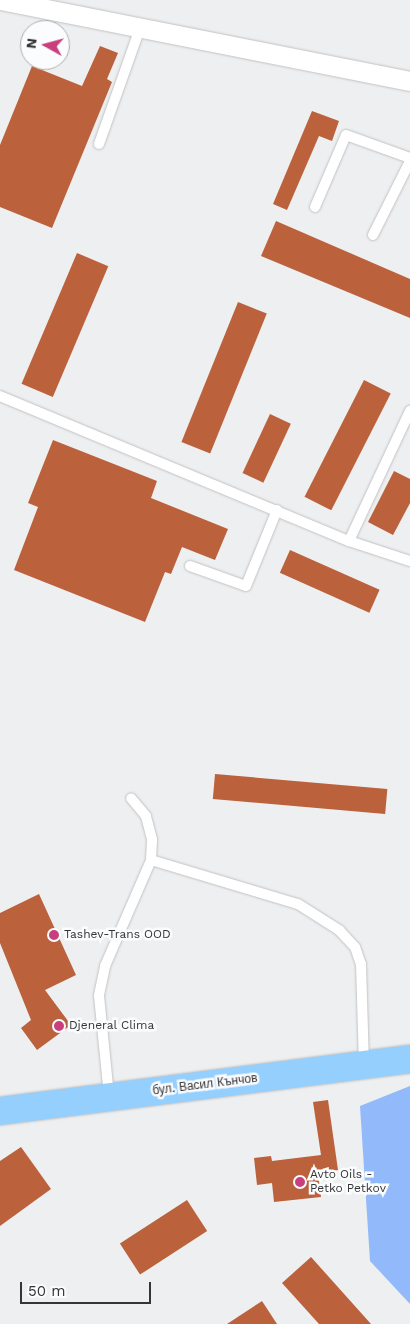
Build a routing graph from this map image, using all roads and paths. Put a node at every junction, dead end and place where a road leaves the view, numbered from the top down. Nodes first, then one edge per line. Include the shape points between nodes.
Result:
1 (1, 0) edge
2 (140, 28) junction
3 (410, 81) edge
4 (100, 144) dead end
5 (410, 160) edge
6 (315, 207) dead end
7 (373, 235) dead end
8 (0, 396) edge
9 (410, 411) edge
10 (277, 510) junction
11 (349, 541) junction
12 (410, 561) edge
13 (190, 566) dead end
14 (131, 798) dead end
15 (151, 860) junction
16 (410, 1059) edge
17 (364, 1065) junction
18 (110, 1097) junction
19 (0, 1112) edge

1 - 2 street
2 - 3 street
2 - 4 lane
5 - 6 lane via 346,134
5 - 7 lane
8 - 10 lane
9 - 11 lane
10 - 11 lane
10 - 13 lane via 246,586
11 - 12 lane
14 - 15 lane via 146,816 152,839
15 - 17 lane via 298,904 339,930 355,947 361,964
15 - 18 lane via 104,966 99,995
16 - 17 main road, бул. Васил Кънчов
17 - 18 main road, бул. Васил Кънчов
18 - 19 main road, бул. Васил Кънчов

